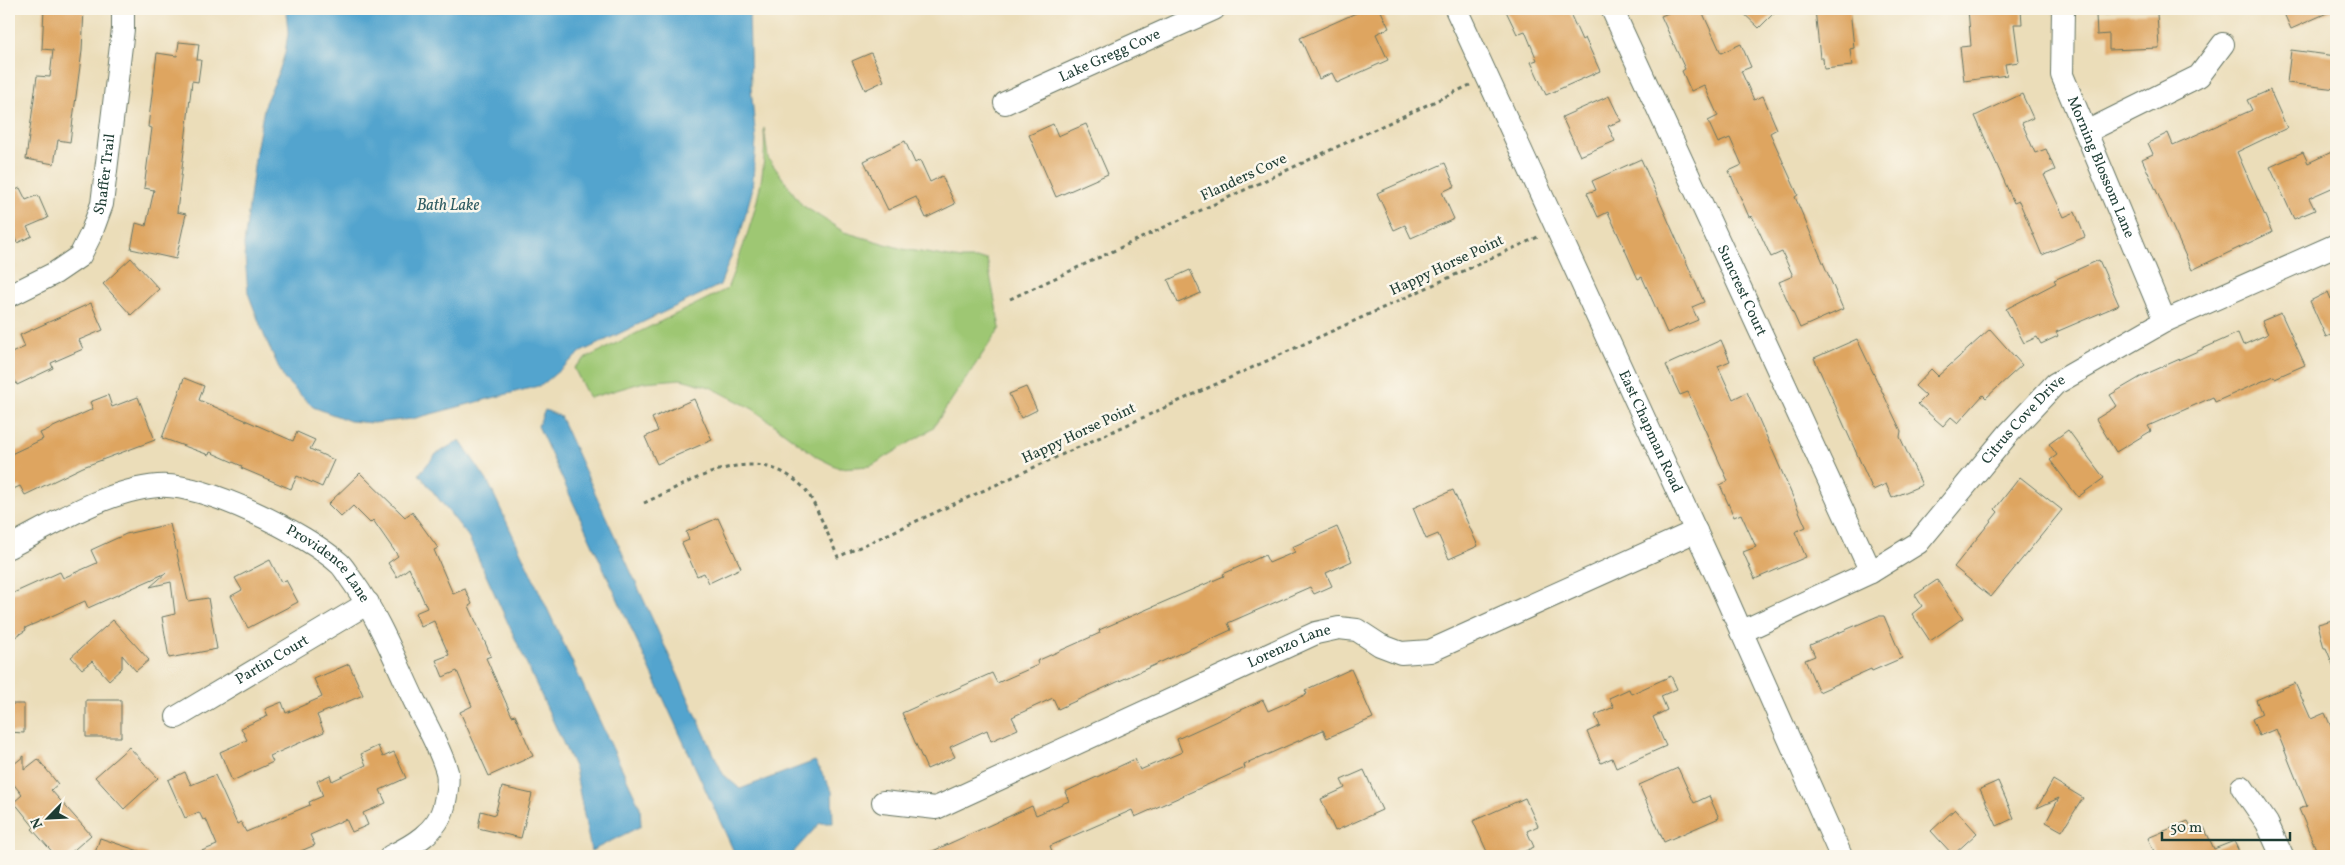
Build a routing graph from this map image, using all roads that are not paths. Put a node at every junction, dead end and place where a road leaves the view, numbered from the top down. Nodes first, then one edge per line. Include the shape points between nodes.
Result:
1 (123, 9) edge
2 (1214, 9) edge
3 (1456, 9) edge
4 (1612, 9) edge
5 (2063, 9) edge
6 (2223, 44) dead end
7 (1005, 104) dead end
8 (2086, 132) junction
9 (2336, 245) edge
10 (9, 296) edge
11 (2164, 321) junction
12 (1696, 531) junction
13 (9, 547) edge
14 (1872, 572) junction
15 (368, 603) junction
16 (1742, 632) junction
17 (177, 716) dead end
18 (2242, 787) dead end
19 (883, 802) dead end
20 (391, 856) edge
21 (1841, 856) edge
22 (2282, 856) edge

1 - 10 street, Shaffer Trail via 102,204 91,234 80,256 55,273
2 - 7 street, Lake Gregg Cove
3 - 12 street, East Chapman Road
4 - 14 street, Suncrest Court
5 - 8 street, Morning Blossom Lane via 2062,75
6 - 8 street via 2199,76
8 - 11 street, Morning Blossom Lane
9 - 11 street, Citrus Cove Drive
11 - 14 street, Citrus Cove Drive via 2055,384 2008,432 1918,543
12 - 16 street, East Chapman Road
12 - 19 street, Lorenzo Lane via 1430,651 1401,654 1357,630 1339,628 1316,634 936,808
13 - 15 street, Providence Lane via 125,491 160,486 198,490 253,512 311,543 340,565
14 - 16 street, Citrus Cove Drive
15 - 17 street, Partin Court
15 - 20 street, Providence Lane via 447,774 444,808 429,832
16 - 21 street, East Chapman Road
18 - 22 street via 2267,823

